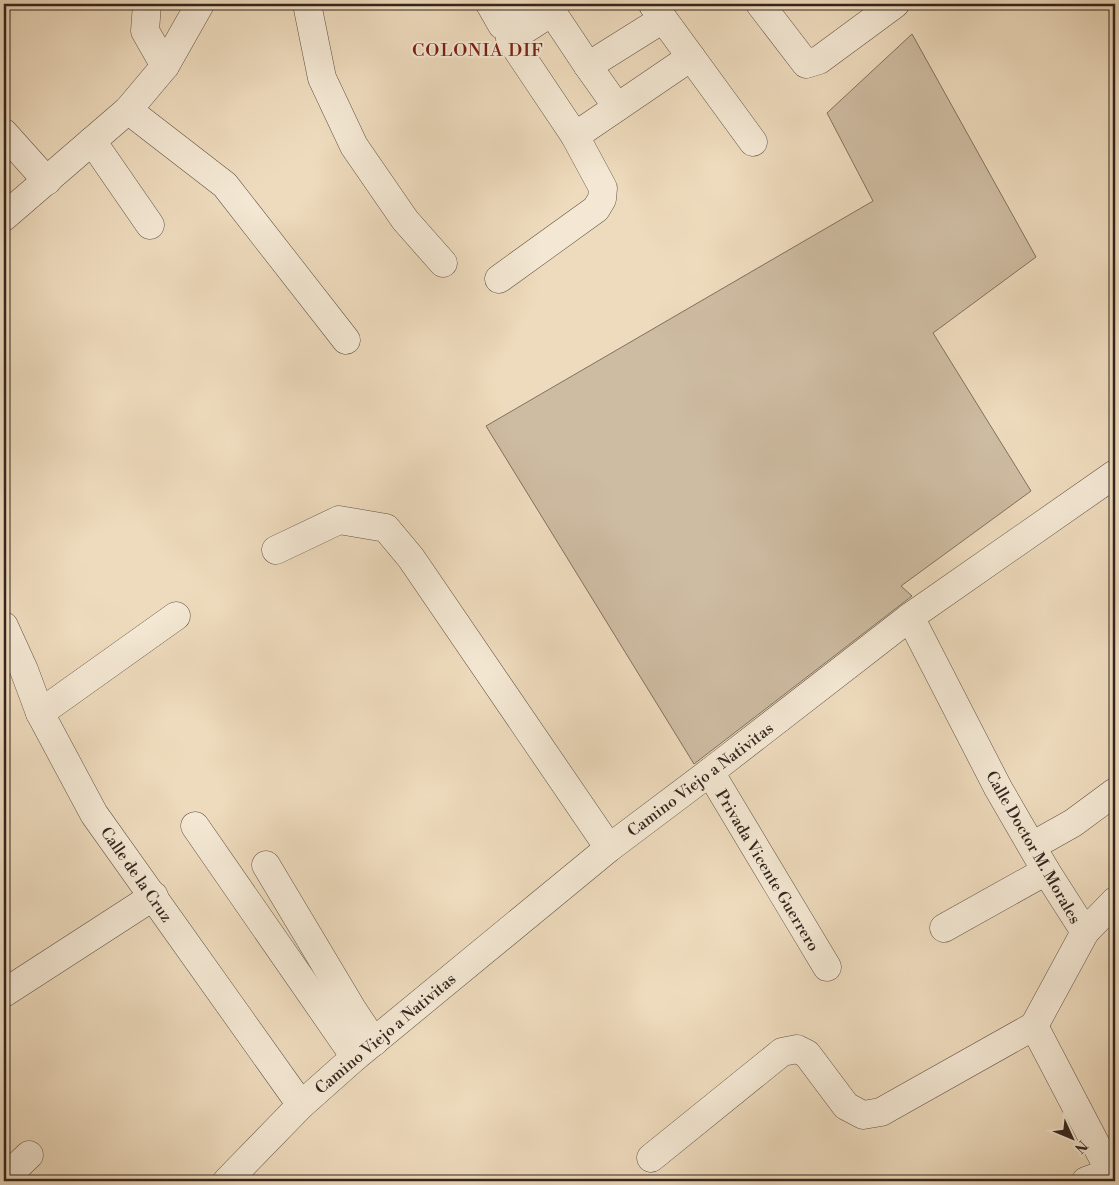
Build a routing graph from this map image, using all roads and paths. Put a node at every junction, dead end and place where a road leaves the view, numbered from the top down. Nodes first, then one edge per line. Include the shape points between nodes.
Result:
1 (147, 4) edge
2 (200, 4) edge
3 (308, 4) edge
4 (490, 4) edge
5 (760, 4) edge
6 (895, 4) edge
7 (550, 7) edge
8 (658, 11) edge
9 (691, 57) junction
10 (165, 66) junction
11 (588, 66) junction
12 (618, 107) junction
13 (128, 110) junction
14 (4, 133) edge
15 (575, 136) junction
16 (92, 141) junction
17 (753, 142) dead end
18 (46, 181) junction
19 (4, 217) edge
20 (150, 225) dead end
21 (444, 262) dead end
22 (498, 279) dead end
23 (346, 340) dead end
24 (1115, 474) edge
25 (276, 550) dead end
26 (176, 616) dead end
27 (910, 617) junction
28 (4, 626) edge
29 (40, 713) junction
30 (710, 772) junction
31 (1115, 792) edge
32 (195, 826) dead end
33 (1032, 846) junction
34 (609, 848) junction
35 (266, 865) dead end
36 (1046, 871) junction
37 (154, 896) junction
38 (1115, 901) edge
39 (944, 928) dead end
40 (1085, 932) junction
41 (827, 967) dead end
42 (4, 993) edge
43 (1034, 1026) junction
44 (364, 1049) junction
45 (301, 1104) junction
46 (28, 1156) dead end
47 (651, 1158) dead end
48 (1104, 1178) edge
49 (4, 1179) edge
50 (227, 1181) edge

1 - 10 street via 145,31
2 - 10 street
3 - 21 street via 322,78 354,146 405,220
4 - 7 street via 502,25
5 - 6 street via 806,64 819,60
7 - 11 street
7 - 15 street via 510,39
8 - 9 street
8 - 11 street
9 - 12 street
9 - 17 street
10 - 13 street
11 - 12 street
12 - 15 street
13 - 16 street
13 - 23 street via 225,185
14 - 18 street
15 - 22 street via 603,188 602,199 596,209
16 - 18 street
16 - 20 street
18 - 19 street
24 - 27 street, Camino Viejo a Nativitas
25 - 34 street via 339,520 386,528 411,558
26 - 29 street
27 - 30 street, Camino Viejo a Nativitas
27 - 33 street, Calle Doctor M. Morales via 998,788
28 - 29 street, Calle de la Cruz
29 - 37 street, Calle de la Cruz via 94,814
30 - 34 street, Camino Viejo a Nativitas
30 - 41 street, Privada Vicente Guerrero
31 - 33 street via 1073,823
32 - 44 street
33 - 36 street, Calle Doctor M. Morales
34 - 44 street, Camino Viejo a Nativitas
35 - 44 street via 352,1009
36 - 39 street
36 - 40 street, Calle Doctor M. Morales
37 - 42 street
37 - 45 street, Calle de la Cruz
38 - 40 street
40 - 43 street, Calle Doctor M. Morales
43 - 47 street via 881,1112 863,1115 846,1106 807,1054 797,1048 782,1052
43 - 48 street
44 - 45 street, Camino Viejo a Nativitas
45 - 50 street, Camino Viejo a Nativitas
46 - 49 street

